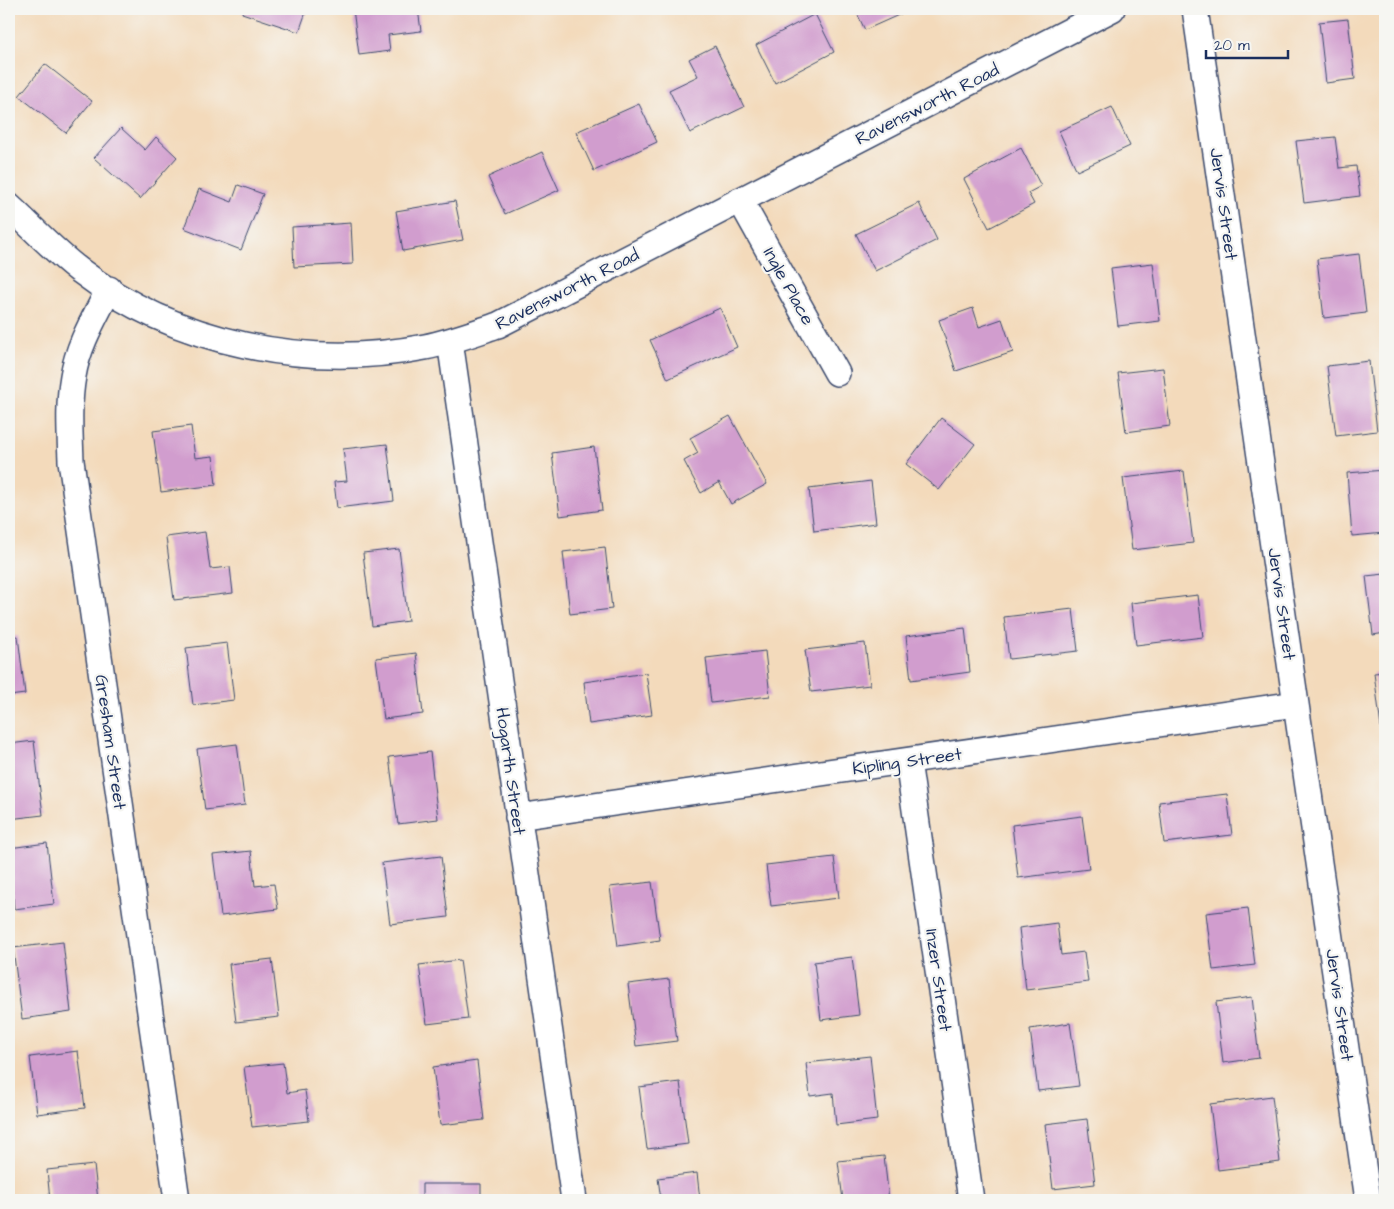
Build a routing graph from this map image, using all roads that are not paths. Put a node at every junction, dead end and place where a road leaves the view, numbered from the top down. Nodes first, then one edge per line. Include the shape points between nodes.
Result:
1 (1112, 9) edge
2 (1196, 9) edge
3 (740, 200) junction
4 (9, 206) edge
5 (109, 289) junction
6 (450, 341) junction
7 (837, 373) dead end
8 (1296, 704) junction
9 (908, 761) junction
10 (518, 817) junction
11 (177, 1200) edge
12 (574, 1200) edge
13 (971, 1200) edge
14 (1368, 1200) edge

1 - 3 street, Ravensworth Road
2 - 8 street, Jervis Street
3 - 6 street, Ravensworth Road via 498,325
3 - 7 street, Ingle Place
4 - 5 street, Ravensworth Road via 79,270
5 - 6 street, Ravensworth Road via 153,314 200,333 252,347 308,354 364,355
5 - 11 street, Gresham Street via 82,343 73,375 71,461
6 - 10 street, Hogarth Street
8 - 9 street, Kipling Street
8 - 14 street, Jervis Street
9 - 10 street, Kipling Street
9 - 13 street, Inzer Street
10 - 12 street, Hogarth Street

